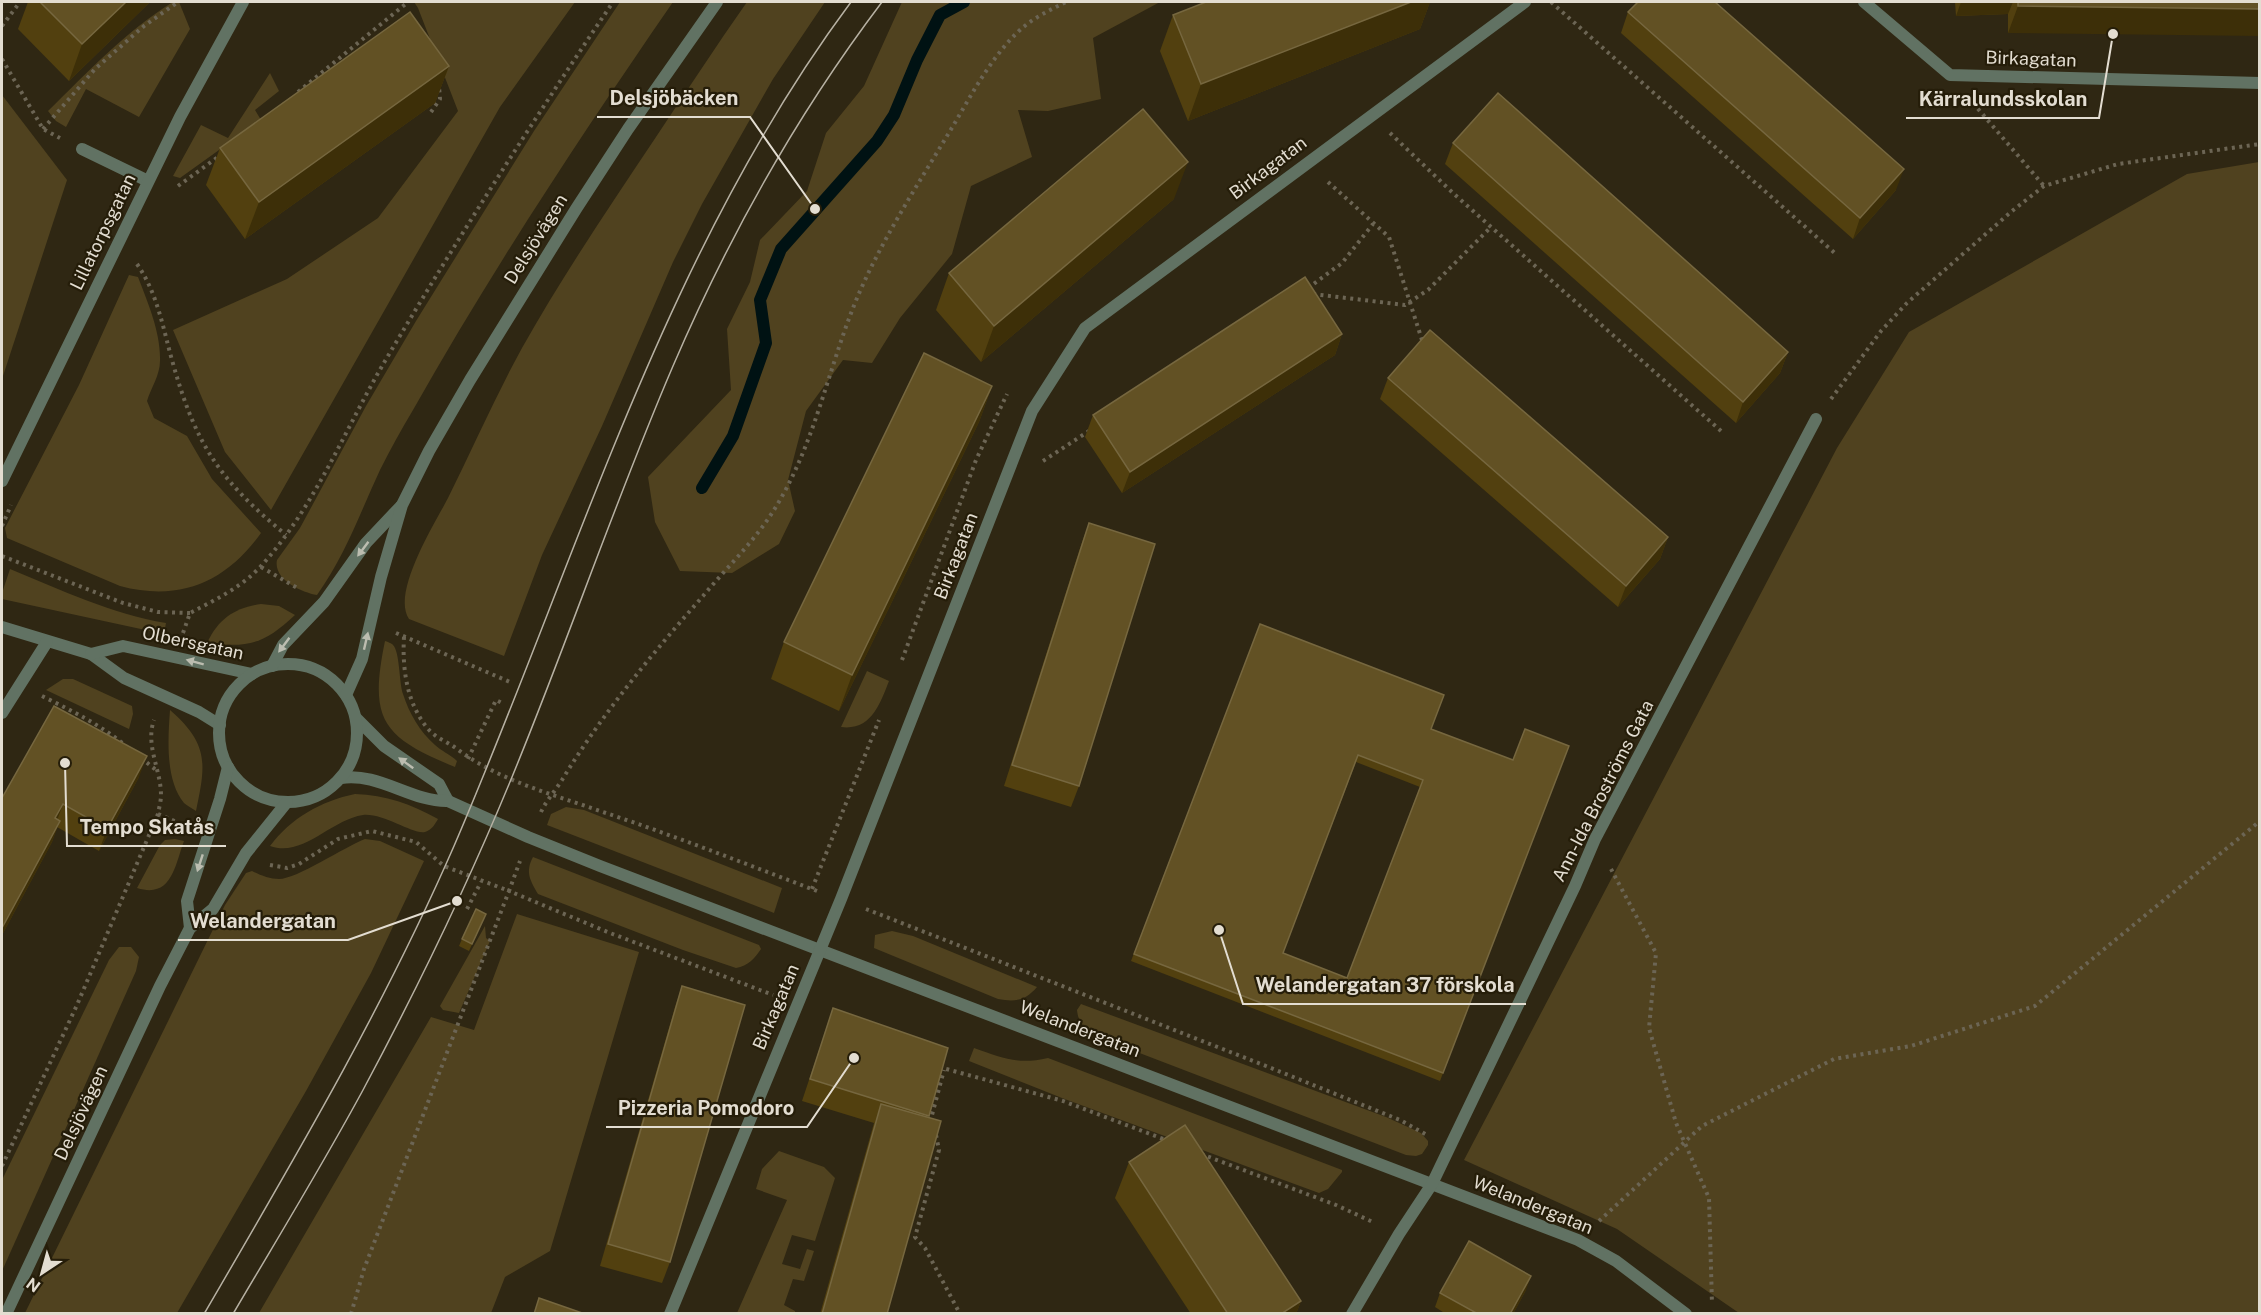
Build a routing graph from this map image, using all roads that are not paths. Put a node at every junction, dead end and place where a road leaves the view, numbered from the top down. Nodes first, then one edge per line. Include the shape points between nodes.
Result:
1 (243, 2) edge
2 (717, 2) edge
3 (1525, 2) edge
4 (1864, 2) edge
5 (2259, 83) edge
6 (82, 149) dead end
7 (148, 181) junction
8 (1816, 420) road end
9 (2, 481) edge
10 (402, 505) junction
11 (2, 627) edge
12 (47, 642) junction
13 (91, 654) junction
14 (272, 666) junction
15 (252, 674) junction
16 (346, 695) junction
17 (2, 713) edge
18 (356, 718) junction
19 (220, 724) junction
20 (228, 767) junction
21 (341, 778) junction
22 (448, 801) junction
23 (287, 802) junction
24 (190, 928) junction
25 (820, 948) junction
26 (1432, 1184) junction
27 (6, 1314) edge
28 (670, 1314) edge
29 (1352, 1314) edge
30 (1686, 1314) edge

1 - 7 street, Lillatorpsgatan
2 - 10 street, Delsjövägen via 628,129 534,276 456,404
3 - 25 street, Birkagatan via 1085,328 1032,411
4 - 5 street, Birkagatan via 1950,75
6 - 7 street
7 - 9 street, Lillatorpsgatan
8 - 26 street, Ann-Ida Broströms Gata via 1595,839
10 -> 14 street, Delsjövägen via 366,543 324,602 282,645
16 -> 10 street, Delsjövägen via 362,659
11 - 12 street, Olbersgatan
12 - 13 street, Olbersgatan
12 - 17 street
15 -> 13 street, Olbersgatan via 123,646
13 - 19 street, Olbersgatan via 124,678
14 - 15 street
14 - 16 street via 293,664 314,669 332,679
15 - 19 street via 236,687 225,704
16 - 18 street
18 - 21 street via 355,750
22 -> 18 street, Welandergatan via 439,784 384,746
19 - 20 street via 219,742
20 - 23 street via 250,791
20 -> 24 street, Delsjövägen via 188,901
21 - 22 street, Welandergatan via 377,780 436,801
21 - 23 street via 317,796
22 - 25 street, Welandergatan via 528,837
23 - 24 street, Delsjövägen via 246,853 213,909
24 - 27 street, Delsjövägen
25 - 26 street, Welandergatan
25 - 28 street, Birkagatan
26 - 29 street, Ann-Ida Broströms Gata
26 - 30 street, Welandergatan via 1578,1240 1616,1261

